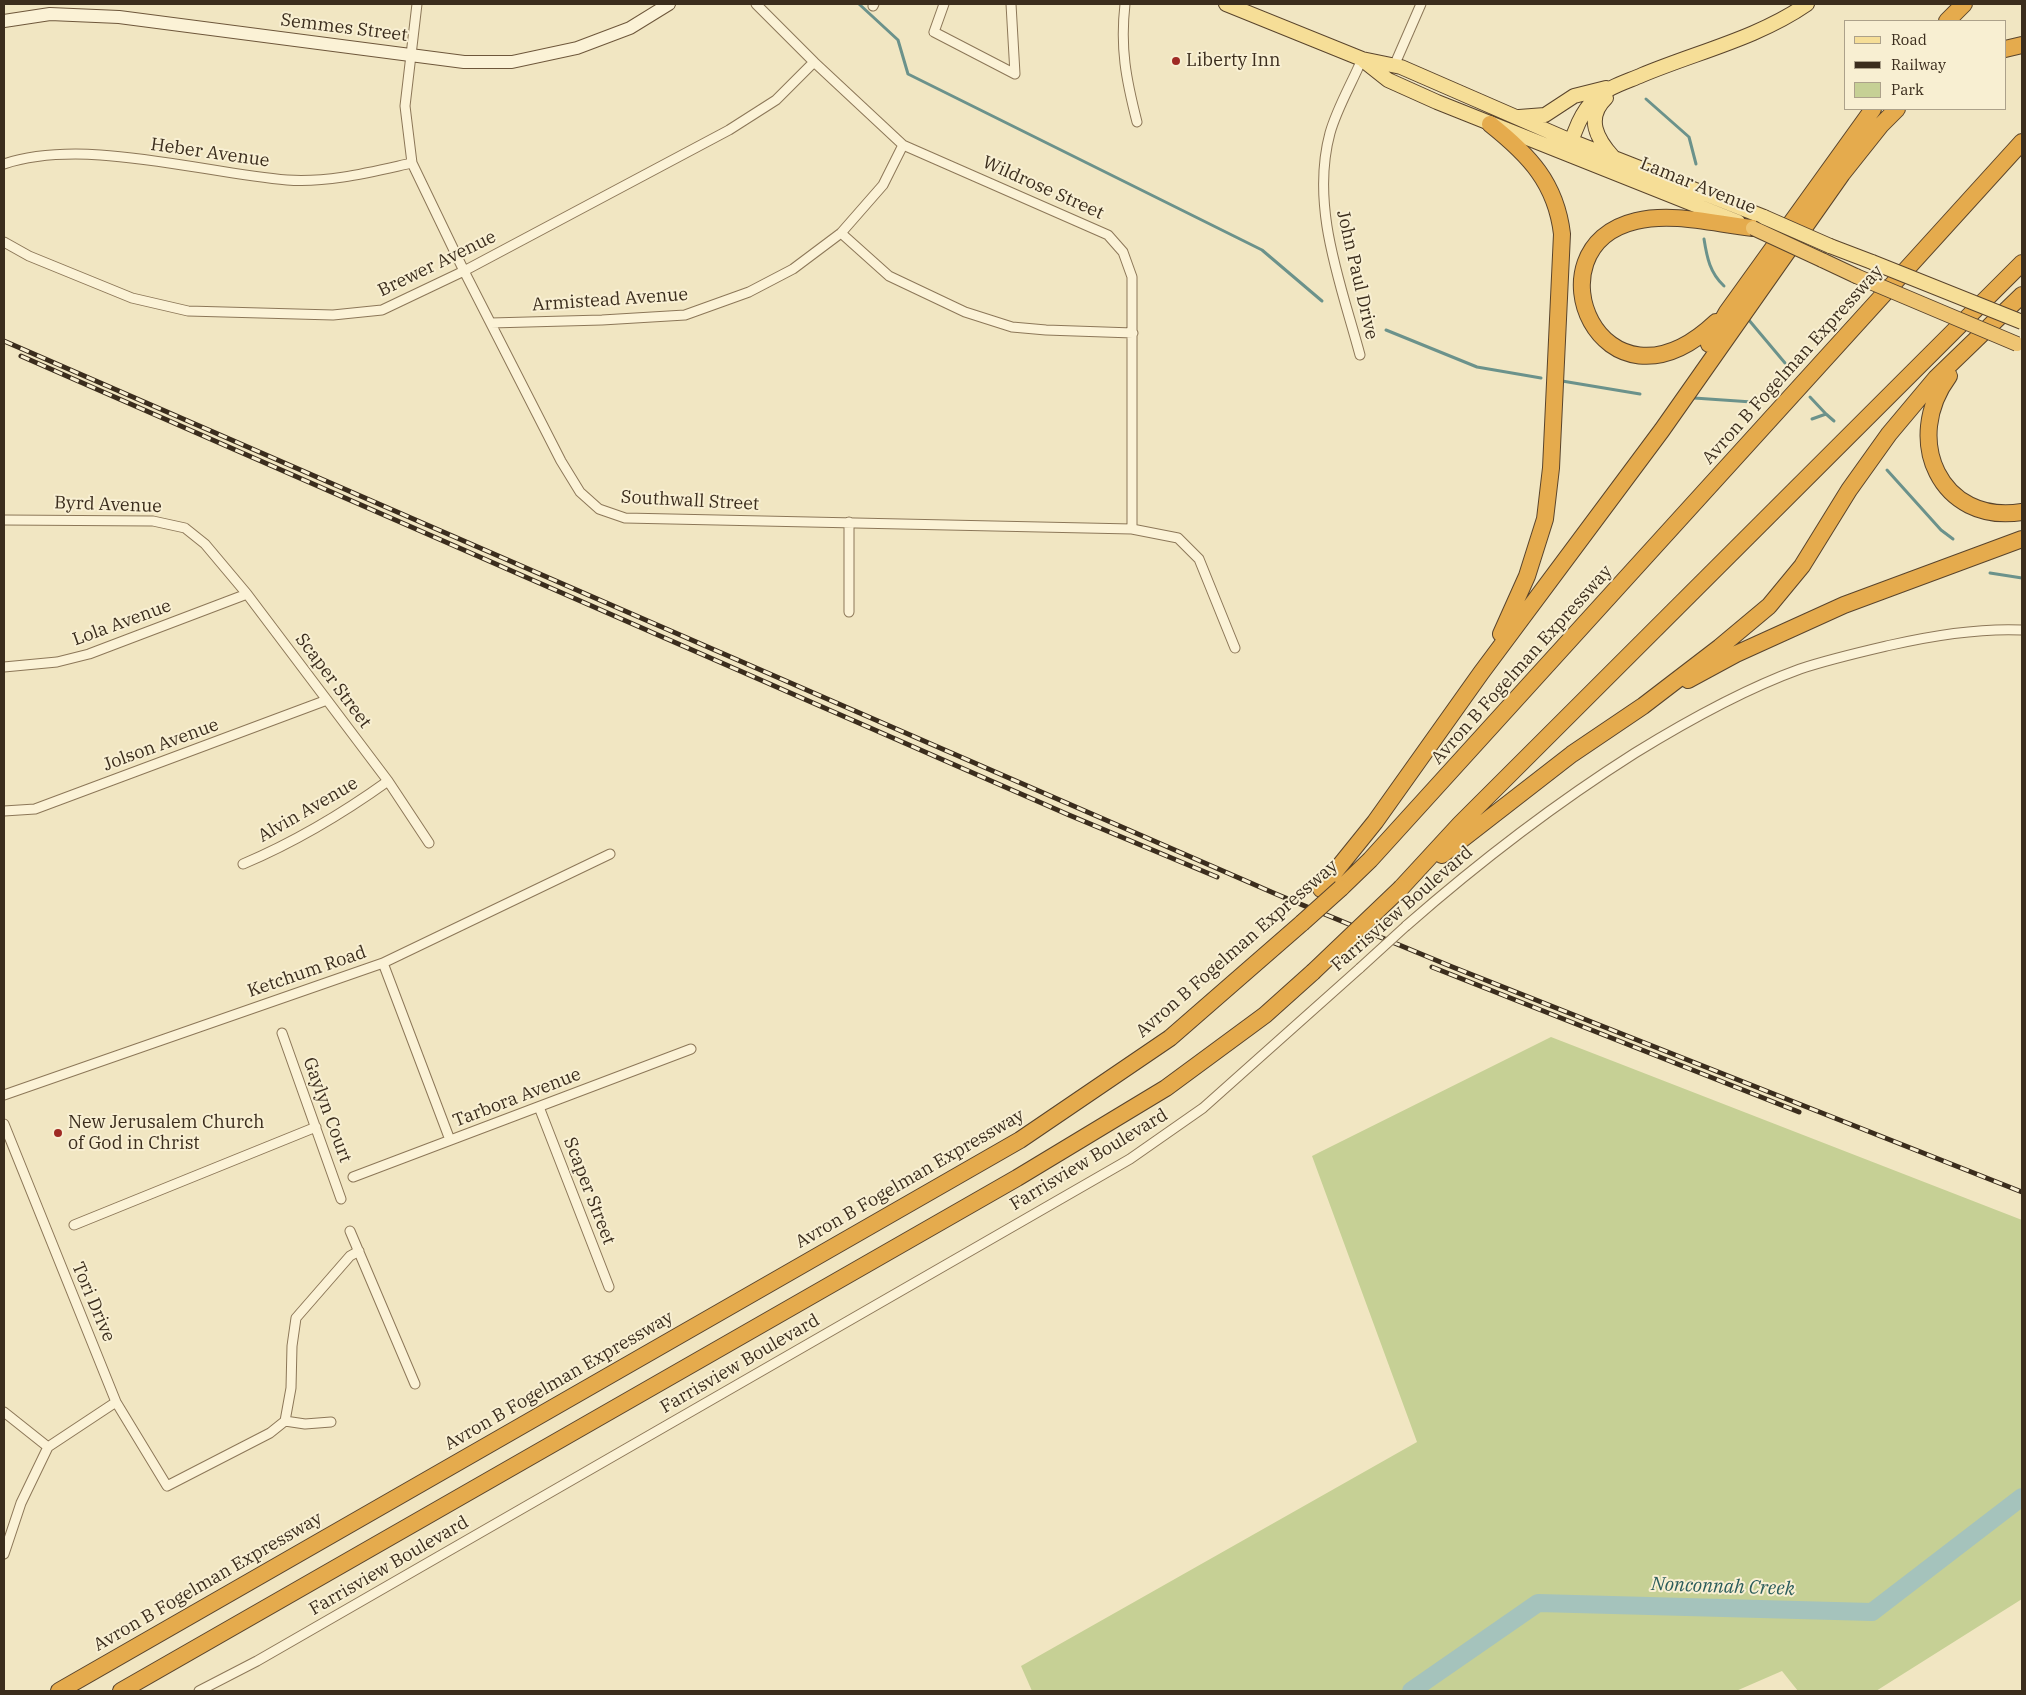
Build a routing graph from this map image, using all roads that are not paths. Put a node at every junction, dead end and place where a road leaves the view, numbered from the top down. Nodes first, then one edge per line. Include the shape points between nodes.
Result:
1 (417, 4) edge
2 (669, 4) edge
3 (756, 4) edge
4 (944, 4) edge
5 (1012, 4) edge
6 (1125, 4) edge
7 (1226, 4) edge
8 (1421, 4) edge
9 (1807, 4) edge
10 (4, 21) edge
11 (2022, 45) edge
12 (2006, 49) edge
13 (411, 54) junction
14 (1362, 59) junction
15 (814, 62) junction
16 (1394, 66) junction
17 (1619, 85) junction
18 (1872, 110) edge
19 (1896, 110) edge
20 (1515, 117) junction
21 (1137, 122) dead end
22 (1490, 124) junction
23 (1571, 141) junction
24 (2022, 142) edge
25 (904, 145) junction
26 (1567, 155) junction
27 (1614, 158) junction
28 (412, 163) junction
29 (4, 164) edge
30 (1758, 222) junction
31 (841, 233) junction
32 (4, 242) edge
33 (2022, 263) edge
34 (464, 271) junction
35 (2022, 295) edge
36 (1727, 312) junction
37 (2022, 322) edge
38 (491, 323) junction
39 (1133, 333) junction
40 (2020, 345) edge
41 (1970, 348) junction
42 (1360, 355) dead end
43 (2022, 512) edge
44 (4, 520) edge
45 (849, 522) junction
46 (1132, 529) junction
47 (2022, 539) edge
48 (205, 544) joint
49 (1542, 590) junction
50 (247, 594) junction
51 (849, 612) dead end
52 (2022, 630) edge
53 (1235, 648) dead end
54 (4, 667) edge
55 (1481, 673) junction
56 (327, 700) junction
57 (1642, 706) junction
58 (388, 781) junction
59 (4, 811) edge
60 (429, 843) dead end
61 (610, 854) dead end
62 (243, 864) dead end
63 (1407, 883) junction
64 (1302, 923) junction
65 (383, 962) junction
66 (282, 1033) dead end
67 (691, 1049) dead end
68 (4, 1095) edge
69 (539, 1107) junction
70 (4, 1124) edge
71 (316, 1127) junction
72 (450, 1140) junction
73 (353, 1177) dead end
74 (342, 1199) dead end
75 (74, 1225) dead end
76 (350, 1231) dead end
77 (359, 1251) junction
78 (609, 1288) dead end
79 (415, 1384) dead end
80 (116, 1402) junction
81 (4, 1412) edge
82 (285, 1421) junction
83 (331, 1422) dead end
84 (48, 1447) junction
85 (4, 1554) edge
86 (58, 1691) edge
87 (122, 1691) edge
88 (200, 1691) edge

1 - 13 street, Southwall Street
2 - 13 main road, Semmes Street via 630,28 577,48 512,62 464,62
3 - 15 street, Wildrose Street
4 - 5 street via 934,32 1015,74
6 - 21 street via 1125,77
7 - 14 main road, Lamar Avenue
8 - 16 street
9 - 17 main road via 1767,27
10 - 13 main road, Semmes Street via 50,14 120,17
11 - 12 highway
13 - 28 street, Southwall Street via 405,106
14 - 16 main road, Lamar Avenue
14 - 22 main road, Lamar Avenue via 1388,80
14 - 42 street, John Paul Drive via 1331,132 1325,156 1323,194 1326,224
15 - 25 street, Wildrose Street
15 - 34 street, Brewer Avenue via 776,100 729,130
16 - 20 main road, Lamar Avenue
17 - 20 main road via 1574,96 1545,115
17 - 23 main road via 1605,91 1590,105
17 - 27 main road via 1598,106 1594,116 1597,135
18 - 36 highway
19 - 49 highway via 1842,174 1662,430
20 - 23 main road, Lamar Avenue
22 - 26 main road, Lamar Avenue
22 - 55 highway via 1534,164 1553,194 1561,221 1562,256 1545,519 1527,576
23 - 26 main road
23 - 27 main road, Lamar Avenue
24 - 64 highway, Avron B Fogelman Expressway, bridge via 1517,701 1370,860
25 - 31 street, Armistead Avenue via 884,185
25 - 39 street, Wildrose Street via 1108,234 1123,252 1132,277
26 - 30 main road, Lamar Avenue
27 - 30 main road, Lamar Avenue
28 - 29 street, Heber Avenue via 342,178 288,180 85,154 25,157
28 - 34 street, Southwall Street
30 - 36 highway via 1676,218 1638,220 1602,240 1589,254 1583,267 1582,292 1589,320 1600,336 1624,352 1649,356 1680,349
30 - 37 main road, Lamar Avenue, bridge via 1830,246
30 - 40 highway, Lamar Avenue, bridge via 1856,276
31 - 38 street, Armistead Avenue via 793,269 749,292 685,315
31 - 39 street via 890,276 965,312 1012,326
32 - 34 street, Brewer Avenue via 29,256 132,298 188,311 332,315 382,310
33 - 63 highway via 1460,824
34 - 38 street, Southwall Street
35 - 41 highway
36 - 49 highway via 1716,335
38 - 45 street, Southwall Street via 561,461 580,492 599,509 625,518
39 - 46 street, Wildrose Street
41 - 43 highway via 1944,383 1931,410 1927,432 1931,456 1943,482 1965,502 1999,513
41 - 57 highway via 1936,378 1889,434 1849,490 1802,566 1769,606
44 - 48 street, Byrd Avenue via 153,521 185,528
45 - 46 street, Southwall Street
45 - 51 street
46 - 53 street, Southwall Street via 1178,538 1199,559
47 - 57 highway via 1805,621 1736,654
48 - 50 street, Scaper Street
49 - 55 highway
50 - 54 street, Lola Avenue via 89,654 57,662
50 - 56 street, Scaper Street
52 - 88 street, Farrisview Boulevard, bridge via 1945,634 1800,669 1750,690 1674,730 1574,793 1502,844 1203,1108 1130,1159
55 - 64 highway via 1395,795 1321,889
56 - 58 street, Scaper Street
56 - 59 street, Jolson Avenue via 35,809
57 - 63 highway via 1572,754
58 - 60 street, Scaper Street
58 - 62 street, Alvin Avenue via 348,810 287,845
61 - 65 street, Ketchum Road
63 - 87 highway, bridge via 1265,1015 1166,1088 1017,1178
64 - 86 highway, Avron B Fogelman Expressway via 1170,1038 1020,1140
65 - 68 street, Ketchum Road
65 - 72 street
66 - 71 street, Gaylyn Court
67 - 69 street, Tarbora Avenue
69 - 72 street, Tarbora Avenue
69 - 78 street, Scaper Street
70 - 80 street, Tori Drive
71 - 74 street, Gaylyn Court
71 - 75 street
72 - 73 street, Tarbora Avenue
76 - 77 street
77 - 79 street
77 - 82 street via 350,1256 296,1318
80 - 82 street, Tori Drive via 167,1486 270,1433
80 - 84 street
81 - 84 street
82 - 83 street via 305,1424
84 - 85 street via 21,1503

